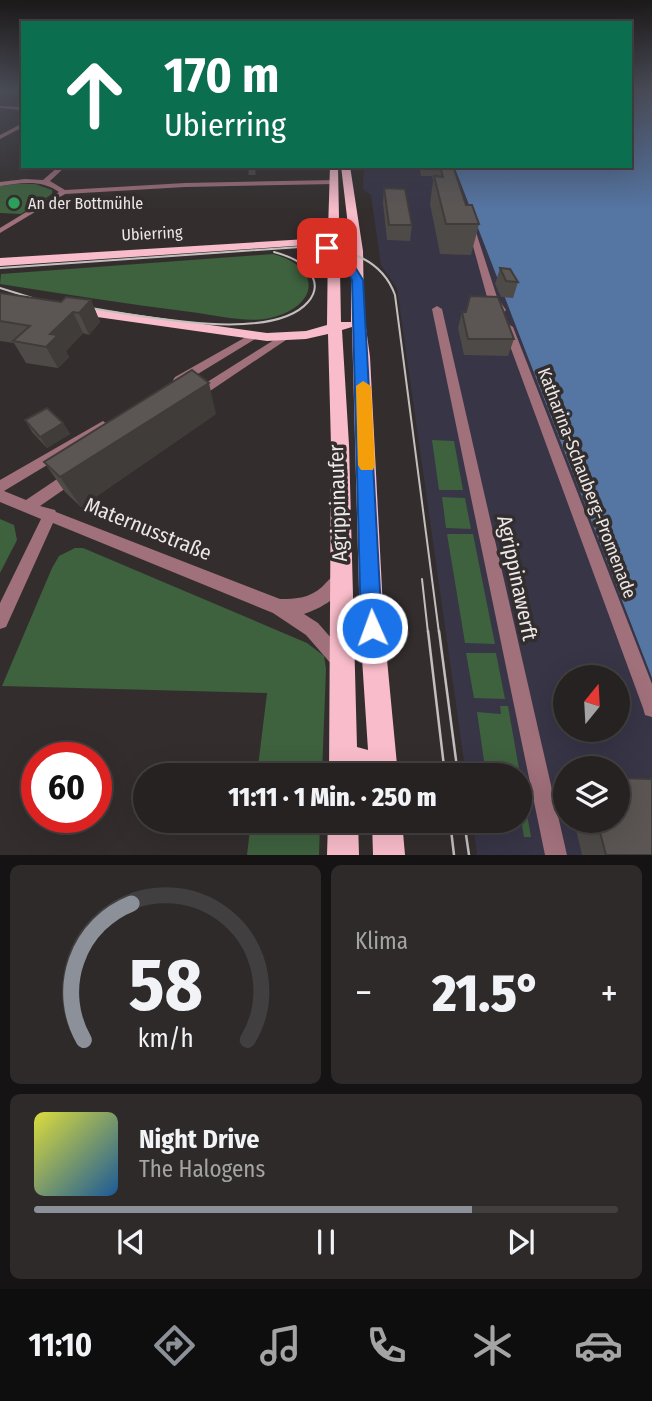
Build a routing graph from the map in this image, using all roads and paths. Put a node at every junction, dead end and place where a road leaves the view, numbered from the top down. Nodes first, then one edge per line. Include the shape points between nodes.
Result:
1 (61, 168) edge
2 (334, 168) edge
3 (346, 170) edge
4 (252, 175) tunnel mouth
5 (335, 181) junction
6 (44, 183) junction
7 (0, 184) edge
8 (252, 184) junction
9 (63, 191) junction
10 (335, 195) junction
11 (351, 195) junction
12 (466, 214) edge
13 (0, 231) edge
14 (336, 231) junction
15 (354, 231) junction
16 (307, 242) junction
17 (334, 251) junction
18 (0, 262) edge
19 (357, 275) junction
20 (62, 308) edge
21 (437, 309) dead end
22 (357, 313) junction
23 (335, 328) junction
24 (253, 336) junction
25 (282, 338) junction
26 (337, 353) junction
27 (173, 384) edge
28 (189, 399) edge
29 (115, 418) edge
30 (85, 468) edge
31 (0, 487) edge
32 (0, 496) edge
33 (27, 506) junction
34 (50, 514) junction
35 (340, 580) junction
36 (279, 607) junction
37 (0, 621) edge
38 (342, 663) junction
39 (652, 708) edge
40 (343, 763) edge
41 (383, 763) edge
42 (343, 833) edge
43 (388, 833) edge
44 (343, 855) edge
45 (389, 855) edge
46 (556, 855) edge

1 - 6 street
2 - 5 main road, Agrippinaufer
3 - 11 main road, Agrippinaufer
4 - 8 street
5 - 8 street
5 - 10 main road, Agrippinaufer
6 - 7 street
6 - 9 street
8 - 9 street
9 - 13 street
10 - 11 main road
10 - 14 main road, Agrippinaufer
11 - 15 main road, Agrippinaufer
12 - 39 street, Katharina-Schauberg-Promenade via 492,297 502,311
14 - 15 main road
14 - 16 main road, Ubierring
14 - 17 main road, Agrippinaufer
15 - 19 main road, Agrippinaufer
16 - 17 main road, Ubierring
16 - 18 main road, Ubierring
17 - 19 main road
17 - 23 main road, Agrippinaufer
19 - 22 main road, Agrippinaufer
20 - 24 main road
21 - 46 street, Agrippinawerft
22 - 23 main road
22 - 41 main road, Agrippinaufer
23 - 25 main road
23 - 26 main road, Agrippinaufer
24 - 25 main road
24 - 27 street
25 - 26 main road via 321,344
25 - 28 street
26 - 35 main road, Agrippinaufer
29 - 31 street
30 - 33 street
32 - 33 street, Maternusstraße
33 - 34 street, Maternusstraße
34 - 36 street, Maternusstraße
34 - 37 street
35 - 36 street, Maternusstraße via 315,603
35 - 38 main road, Agrippinaufer
36 - 38 street, Maternusstraße via 313,629
38 - 40 main road, Agrippinaufer
42 - 44 main road
43 - 45 main road

